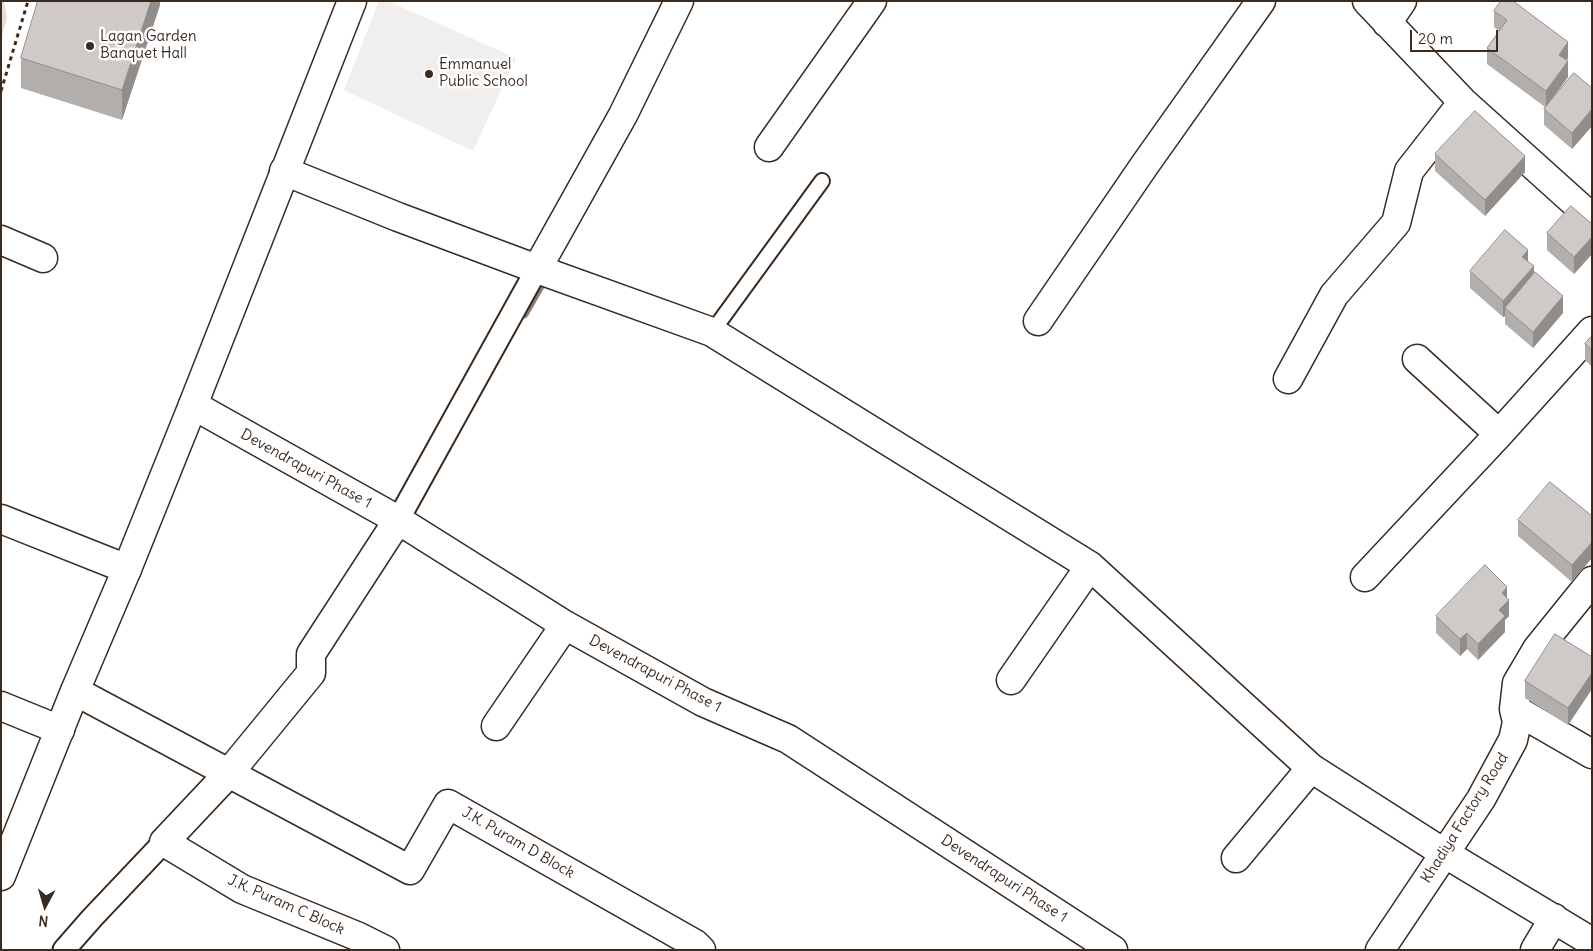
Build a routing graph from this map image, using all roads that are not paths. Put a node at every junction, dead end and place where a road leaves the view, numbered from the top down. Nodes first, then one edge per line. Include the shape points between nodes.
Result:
1 (352, 1) edge
2 (678, 1) edge
3 (872, 1) edge
4 (1261, 1) edge
5 (1366, 1) edge
6 (1394, 12) edge
7 (1463, 102) junction
8 (769, 147) dead end
9 (284, 171) junction
10 (822, 181) dead end
11 (1592, 218) edge
12 (1, 240) edge
13 (44, 258) dead end
14 (537, 269) junction
15 (1038, 321) dead end
16 (1592, 331) edge
17 (712, 332) junction
18 (1417, 359) dead end
19 (1288, 379) dead end
20 (193, 405) junction
21 (1499, 434) junction
22 (1, 519) edge
23 (398, 520) junction
24 (1090, 566) junction
25 (127, 569) junction
26 (1365, 577) dead end
27 (1592, 581) edge
28 (565, 625) junction
29 (1011, 680) dead end
30 (75, 691) junction
31 (1, 706) edge
32 (1514, 709) junction
33 (496, 726) dead end
34 (60, 730) junction
35 (1592, 754) edge
36 (1311, 768) junction
37 (229, 773) junction
38 (164, 842) junction
39 (1444, 853) junction
40 (1236, 858) dead end
41 (4, 863) edge
42 (1554, 918) junction
43 (1592, 942) edge
44 (64, 950) edge
45 (385, 950) edge
46 (701, 950) edge
47 (1113, 950) edge
48 (1380, 950) edge
49 (1535, 950) edge

1 - 9 street
2 - 14 street via 623,115
3 - 8 street
4 - 15 street
5 - 6 street
6 - 7 street
7 - 11 street
7 - 19 street via 1409,171 1396,223 1334,294
9 - 14 street
9 - 20 street
10 - 17 lane
12 - 13 street
14 - 17 street
14 - 23 street
16 - 21 street
17 - 24 street
18 - 21 street
20 - 23 street, Devendrapuri Phase 1
20 - 25 street
21 - 26 street
22 - 25 street
23 - 28 street, Devendrapuri Phase 1
23 - 37 street via 311,654 311,673
24 - 29 street
24 - 36 street
25 - 30 street
27 - 32 street, Khadiya Factory Road via 1537,649 1517,683
28 - 33 street
28 - 47 street, Devendrapuri Phase 1 via 703,702 788,739
30 - 34 street
30 - 37 street
31 - 34 street
32 - 35 street
32 - 39 street, Khadiya Factory Road via 1517,722 1513,740 1480,799
34 - 41 street
36 - 39 street
36 - 40 street
37 - 38 street
37 - 46 street, J.K. Puram D Block via 410,870 448,804
38 - 44 street
38 - 45 street, J.K. Puram C Block via 242,889
39 - 42 street
39 - 48 street, Khadiya Factory Road
42 - 43 street
42 - 49 street

